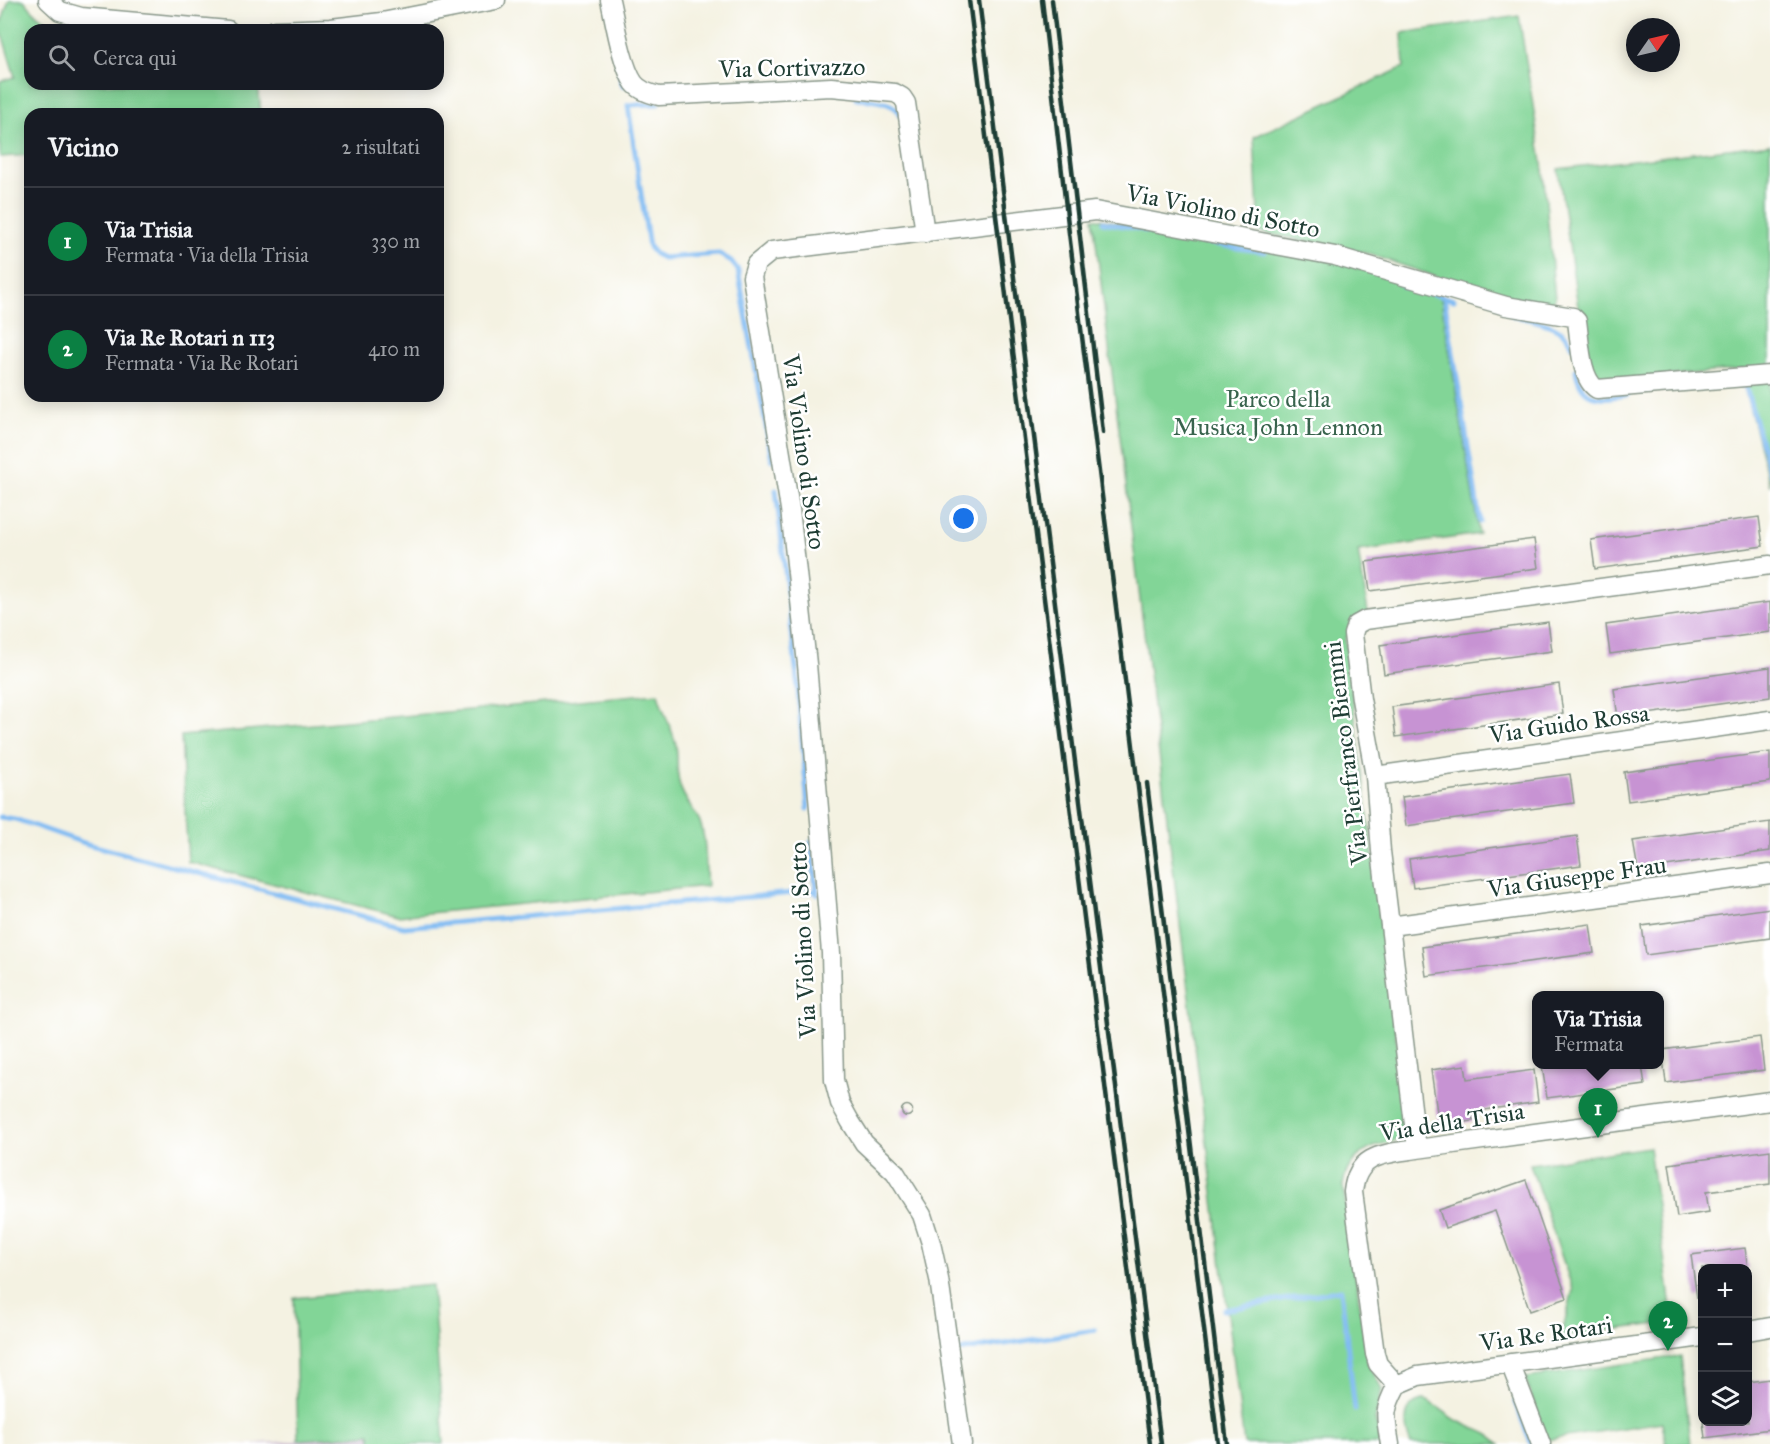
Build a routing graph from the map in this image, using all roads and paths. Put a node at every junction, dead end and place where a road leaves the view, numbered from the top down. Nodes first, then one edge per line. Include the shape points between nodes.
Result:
1 (48, 0) edge
2 (496, 0) edge
3 (610, 0) edge
4 (160, 24) edge
5 (365, 24) edge
6 (925, 233) junction
7 (1770, 375) edge
8 (1770, 565) edge
9 (1770, 720) edge
10 (1375, 776) junction
11 (1770, 874) edge
12 (1390, 926) junction
13 (1770, 1101) edge
14 (1417, 1149) junction
15 (1770, 1327) edge
16 (1752, 1330) edge
17 (1698, 1338) edge
18 (1510, 1363) junction
19 (1397, 1385) junction
20 (962, 1444) edge
21 (1390, 1444) edge
22 (1541, 1444) edge

1 - 4 street via 60,11 81,17
2 - 5 street
3 - 6 street, Via Cortivazzo via 628,71 635,84 648,94 831,87 902,97
6 - 7 street, Via Violino di Sotto via 1095,212 1335,256 1506,306 1573,316 1586,374 1597,389
6 - 20 street, Via Violino di Sotto via 772,251 756,264 752,277 788,498 806,652 831,953 834,1080 850,1121 864,1143 907,1188 932,1243
8 - 10 street, Via Pierfranco Biemmi via 1365,620 1356,625 1353,634
9 - 10 street, Via Guido Rossa
10 - 12 street, Via Pierfranco Biemmi
11 - 12 street, Via Giuseppe Frau
12 - 14 street, Via Pierfranco Biemmi
13 - 14 street, Via della Trisia
14 - 19 street, Via della Trisia via 1369,1160 1360,1169 1353,1192 1375,1354 1378,1364
15 - 16 street
17 - 18 street, Via Re Rotari
18 - 19 street, Via Re Rotari via 1418,1376
18 - 22 street
19 - 21 street via 1386,1405

